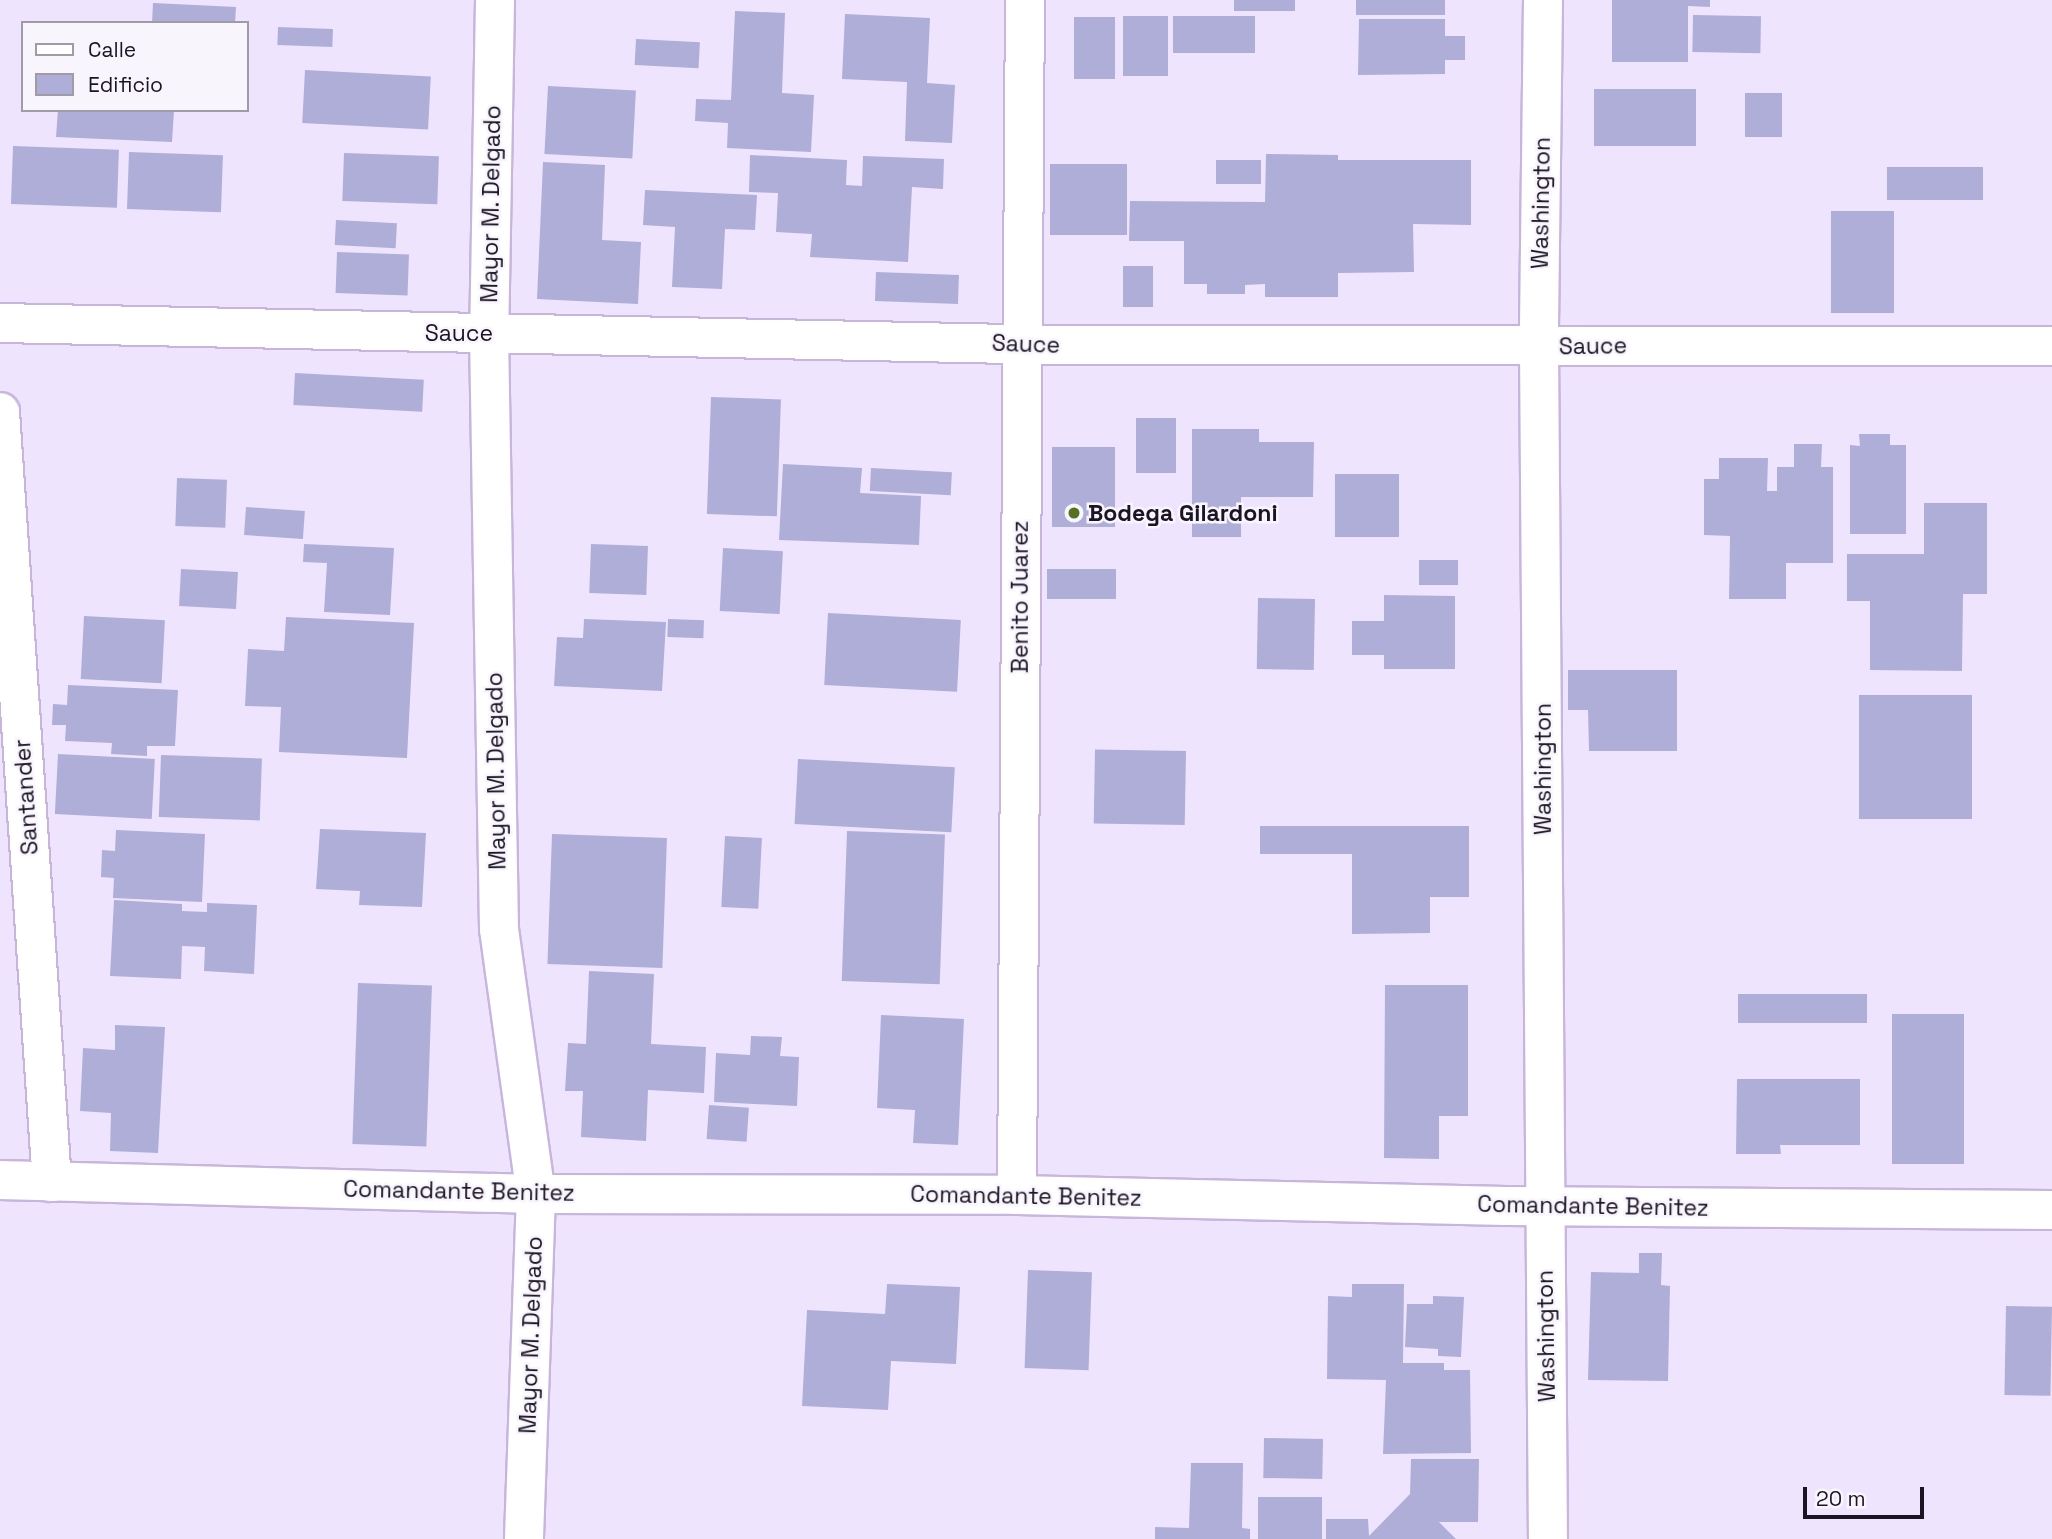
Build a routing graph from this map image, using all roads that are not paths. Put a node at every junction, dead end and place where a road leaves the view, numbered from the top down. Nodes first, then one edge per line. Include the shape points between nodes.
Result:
1 (495, 0) edge
2 (1025, 0) edge
3 (1543, 0) edge
4 (0, 323) edge
5 (489, 333) junction
6 (1021, 344) junction
7 (2052, 346) edge
8 (1539, 347) junction
9 (0, 412) edge
10 (0, 1180) edge
11 (52, 1182) junction
12 (536, 1194) junction
13 (1017, 1195) junction
14 (1545, 1206) junction
15 (2052, 1210) edge
16 (524, 1539) edge
17 (1548, 1539) edge

1 - 5 street, Mayor M. Delgado
2 - 6 street, Benito Juarez
3 - 8 street, Washington
4 - 5 street, Sauce
5 - 6 street, Sauce
5 - 12 street, Mayor M. Delgado via 499,929
6 - 8 street, Sauce
6 - 13 street, Benito Juarez
7 - 8 street, Sauce
8 - 14 street, Washington
9 - 11 street, Santander
10 - 11 street, Comandante Benitez
11 - 12 street, Comandante Benitez
12 - 13 street, Comandante Benitez
12 - 16 street, Mayor M. Delgado
13 - 14 street, Comandante Benitez
14 - 15 street, Comandante Benitez
14 - 17 street, Washington

